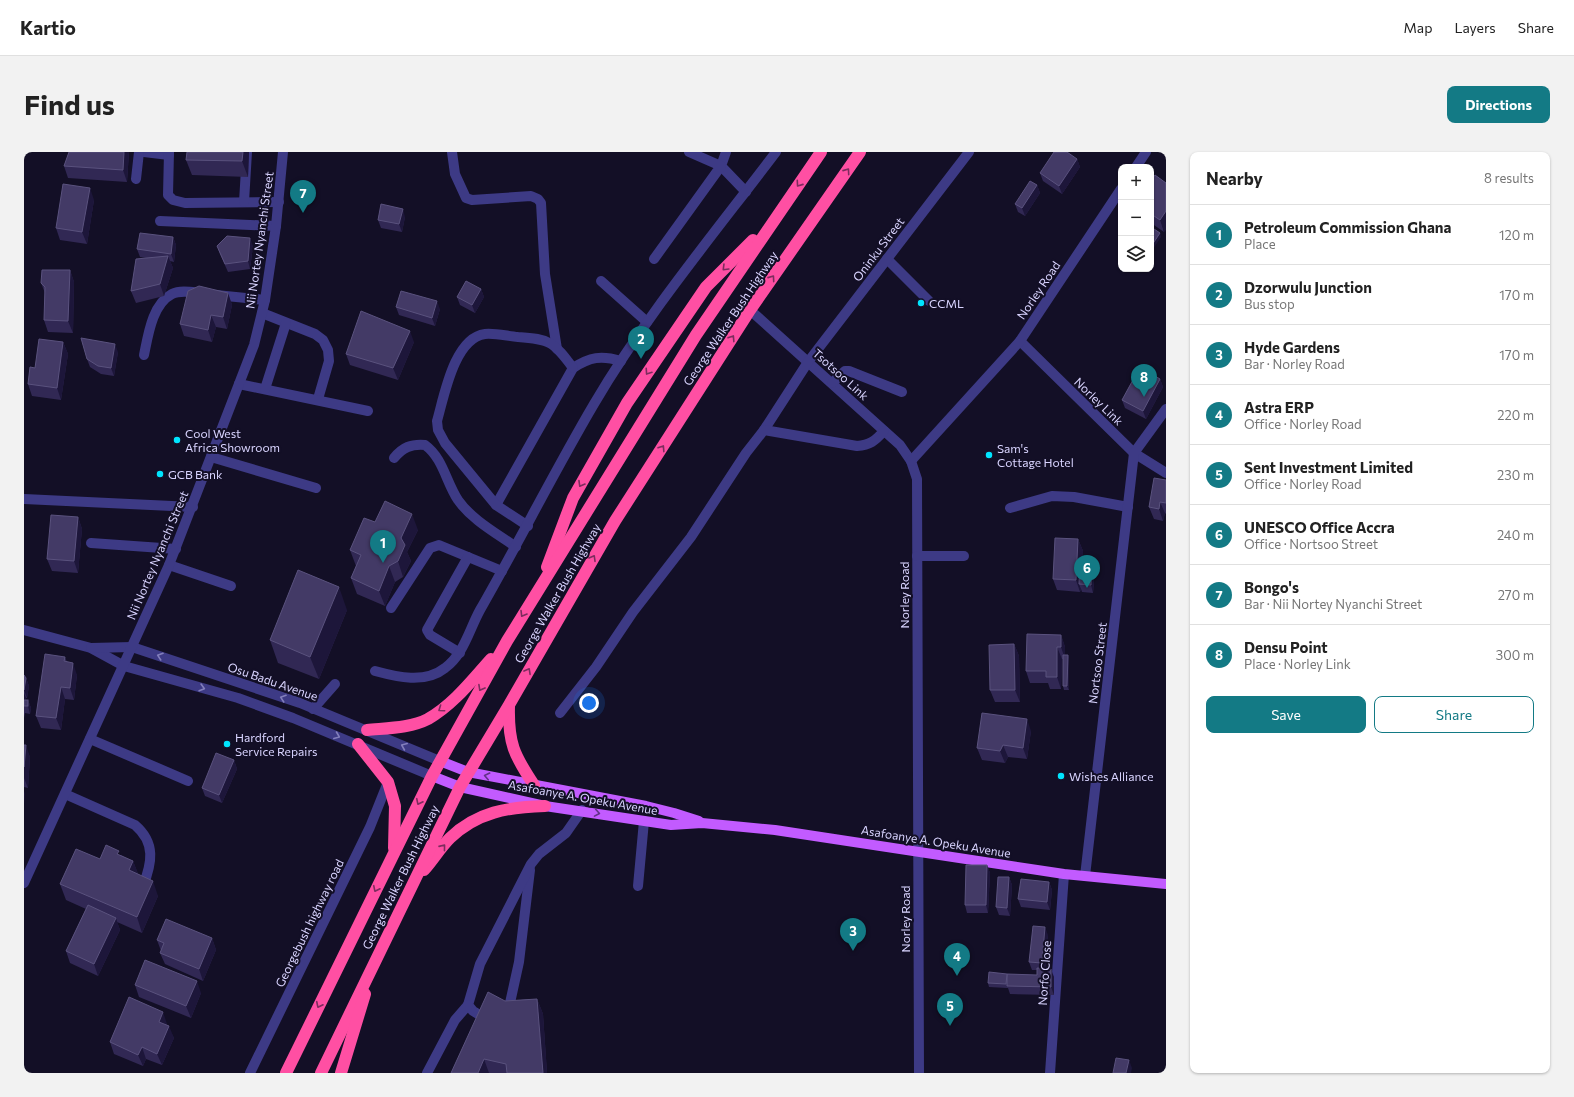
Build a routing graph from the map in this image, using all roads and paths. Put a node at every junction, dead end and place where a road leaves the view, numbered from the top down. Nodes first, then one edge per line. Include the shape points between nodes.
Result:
1 (138, 152) edge
2 (144, 152) edge
3 (247, 152) edge
4 (283, 152) edge
5 (452, 152) edge
6 (689, 152) edge
7 (726, 152) edge
8 (776, 152) edge
9 (821, 152) edge
10 (860, 152) edge
11 (969, 152) edge
12 (1146, 152) edge
13 (169, 153) edge
14 (1138, 164) edge
15 (721, 166) junction
16 (136, 179) dead end
17 (746, 192) junction
18 (1118, 194) edge
19 (244, 202) junction
20 (279, 202) junction
21 (160, 220) dead end
22 (772, 221) junction
23 (276, 226) junction
24 (654, 259) dead end
25 (887, 259) junction
26 (601, 281) dead end
27 (265, 300) junction
28 (929, 301) dead end
29 (750, 310) junction
30 (262, 313) junction
31 (647, 322) junction
32 (286, 323) junction
33 (1020, 341) junction
34 (557, 349) junction
35 (144, 355) dead end
36 (621, 361) junction
37 (808, 362) junction
38 (573, 368) junction
39 (832, 383) junction
40 (239, 384) junction
41 (265, 390) junction
42 (902, 392) dead end
43 (318, 399) junction
44 (1166, 409) edge
45 (368, 411) dead end
46 (764, 430) junction
47 (884, 431) junction
48 (1134, 453) junction
49 (211, 457) junction
50 (394, 458) dead end
51 (911, 461) junction
52 (1166, 472) edge
53 (316, 488) dead end
54 (24, 499) edge
55 (496, 505) junction
56 (193, 507) junction
57 (1128, 507) junction
58 (1010, 508) dead end
59 (528, 526) junction
60 (91, 543) dead end
61 (516, 547) junction
62 (176, 549) junction
63 (917, 556) junction
64 (964, 556) dead end
65 (468, 557) junction
66 (169, 565) junction
67 (502, 571) junction
68 (231, 586) dead end
69 (540, 587) junction
70 (391, 608) dead end
71 (24, 630) edge
72 (507, 641) junction
73 (132, 646) junction
74 (91, 648) junction
75 (460, 653) junction
76 (124, 666) junction
77 (375, 671) dead end
78 (335, 684) dead end
79 (509, 705) junction
80 (313, 709) junction
81 (560, 713) dead end
82 (367, 730) junction
83 (90, 740) junction
84 (358, 744) junction
85 (440, 761) junction
86 (468, 772) junction
87 (432, 776) junction
88 (188, 781) dead end
89 (388, 782) junction
90 (534, 785) junction
91 (460, 787) junction
92 (65, 794) junction
93 (545, 806) junction
94 (582, 810) junction
95 (644, 821) junction
96 (702, 822) junction
97 (918, 852) junction
98 (394, 854) junction
99 (531, 864) junction
100 (1064, 874) junction
101 (1085, 876) junction
102 (24, 883) edge
103 (1166, 884) edge
104 (143, 886) edge
105 (638, 886) dead end
106 (410, 888) junction
107 (374, 962) junction
108 (468, 1005) junction
109 (507, 1014) edge
110 (488, 1020) edge
111 (250, 1073) edge
112 (286, 1073) edge
113 (321, 1073) edge
114 (341, 1073) edge
115 (427, 1073) edge
116 (919, 1073) edge
117 (1050, 1073) edge

1 - 16 street
2 - 13 street
3 - 19 street
4 - 20 street, Nii Nortey Nyanchi Street
5 - 34 street via 455,174 466,198 472,200 531,196 541,203 545,274
6 - 15 street
7 - 15 street
8 - 17 street
9 -> 22 highway, George Walker Bush Highway
29 -> 10 highway, George Walker Bush Highway
11 - 25 street, Oninku Street
12 - 14 street
13 - 19 street via 168,195 174,200 185,203
15 - 17 street
15 - 24 street
17 - 31 street via 689,262
18 - 33 street, Norley Road
19 - 20 street
20 - 23 street, Nii Nortey Nyanchi Street
21 - 23 street
22 - 69 highway, George Walker Bush Highway via 696,335
22 -> 69 highway via 706,287 627,403 573,498
23 - 27 street, Nii Nortey Nyanchi Street
25 - 28 street
25 - 37 street, Oninku Street
26 - 31 street
27 - 30 street, Nii Nortey Nyanchi Street
27 - 35 street via 183,291 173,294 153,317
29 - 37 street, Tsotsoo Link
79 -> 29 highway, George Walker Bush Highway via 615,521
30 - 32 street
30 - 40 street, Nii Nortey Nyanchi Street via 254,346
31 - 36 street
32 - 41 street
32 - 43 street via 315,334 323,340 328,350 330,361
33 - 48 street, Norley Link
33 - 51 street, Norley Road
34 - 38 street
34 - 55 street via 546,340 484,334 472,340 454,363 437,421 438,430 445,444
36 - 38 street via 610,357 594,357
36 - 59 street
37 - 39 street, Tsotsoo Link
37 - 46 street, Oninku Street
38 - 55 street
39 - 42 street via 844,371 849,371
39 - 47 street, Tsotsoo Link
40 - 41 street
40 - 49 street, Nii Nortey Nyanchi Street
41 - 43 street
43 - 45 street
44 - 48 street
46 - 47 street via 857,446 873,443
46 - 81 street, Oninku Street via 691,537
47 - 51 street, Tsotsoo Link via 900,445
48 - 52 street, Norley Link
48 - 57 street, Nortsoo Street
49 - 53 street
49 - 56 street, Nii Nortey Nyanchi Street
50 - 61 street via 411,445 425,445 437,458 465,509
51 - 63 street, Norley Road via 917,479
54 - 56 street
55 - 59 street
56 - 62 street, Nii Nortey Nyanchi Street
57 - 58 street via 1074,497 1052,496
57 - 101 street, Nortsoo Street
59 - 61 street
60 - 62 street
61 - 67 street
62 - 66 street, Nii Nortey Nyanchi Street
63 - 64 street
63 - 97 street, Norley Road
65 - 67 street
65 - 70 street via 439,545 430,548
65 - 75 street via 427,630 430,635
66 - 68 street
66 - 73 street, Nii Nortey Nyanchi Street
67 - 75 street via 476,616
69 -> 72 highway, George Walker Bush Highway
71 - 74 street, Osu Badu Avenue
72 -> 82 highway via 455,700 427,719 399,727
72 -> 85 highway, George Walker Bush Highway
73 - 74 street, Osu Badu Avenue
73 - 76 street, Nii Nortey Nyanchi Street
80 -> 73 street, Osu Badu Avenue
74 - 76 street, Osu Badu Avenue
75 - 77 street via 444,669 427,677 399,677
76 - 83 street, Nii Nortey Nyanchi Street
76 -> 84 street, Osu Badu Avenue via 238,698
78 - 80 street
79 - 86 highway, George Walker Bush Highway
79 - 90 highway via 508,731 517,760
80 - 82 street, Osu Badu Avenue
85 -> 82 street, Osu Badu Avenue
83 - 88 street
83 - 92 street, Nii Nortey Nyanchi Street
84 - 87 street, Osu Badu Avenue
84 - 89 highway
85 - 86 main road, Asafoanye A. Opeku Avenue
85 - 87 highway, George Walker Bush Highway
90 -> 86 main road, Asafoanye A. Opeku Avenue
86 - 91 highway, George Walker Bush Highway
87 - 91 main road, Asafoanye A. Opeku Avenue
87 -> 98 highway, George Walker Bush Highway
89 - 98 highway via 396,806
89 - 111 street, Georgebush highway road via 370,827
90 - 96 main road, Asafoanye A. Opeku Avenue via 660,810
91 - 93 main road, Asafoanye A. Opeku Avenue
91 - 106 highway, George Walker Bush Highway
92 - 102 street, Nii Nortey Nyanchi Street
92 - 104 street via 142,830 152,855
93 - 94 main road, Asafoanye A. Opeku Avenue
106 -> 93 highway via 450,838 470,822 496,810
94 -> 95 main road, Asafoanye A. Opeku Avenue
94 - 99 street via 566,833 539,854
95 - 96 main road, Asafoanye A. Opeku Avenue via 671,825
95 - 105 street
96 - 97 main road, Asafoanye A. Opeku Avenue via 775,830
97 - 100 main road, Asafoanye A. Opeku Avenue
97 - 116 street, Norley Road
98 -> 112 highway, George Walker Bush Highway
99 - 108 street via 480,964
99 - 109 street via 519,962
100 - 101 main road, Asafoanye A. Opeku Avenue
100 - 117 street, Norfo Close
101 - 103 main road, Asafoanye A. Opeku Avenue
106 - 107 highway, George Walker Bush Highway
107 - 113 highway, George Walker Bush Highway
107 - 114 highway
108 - 110 street
108 - 115 street via 454,1020

